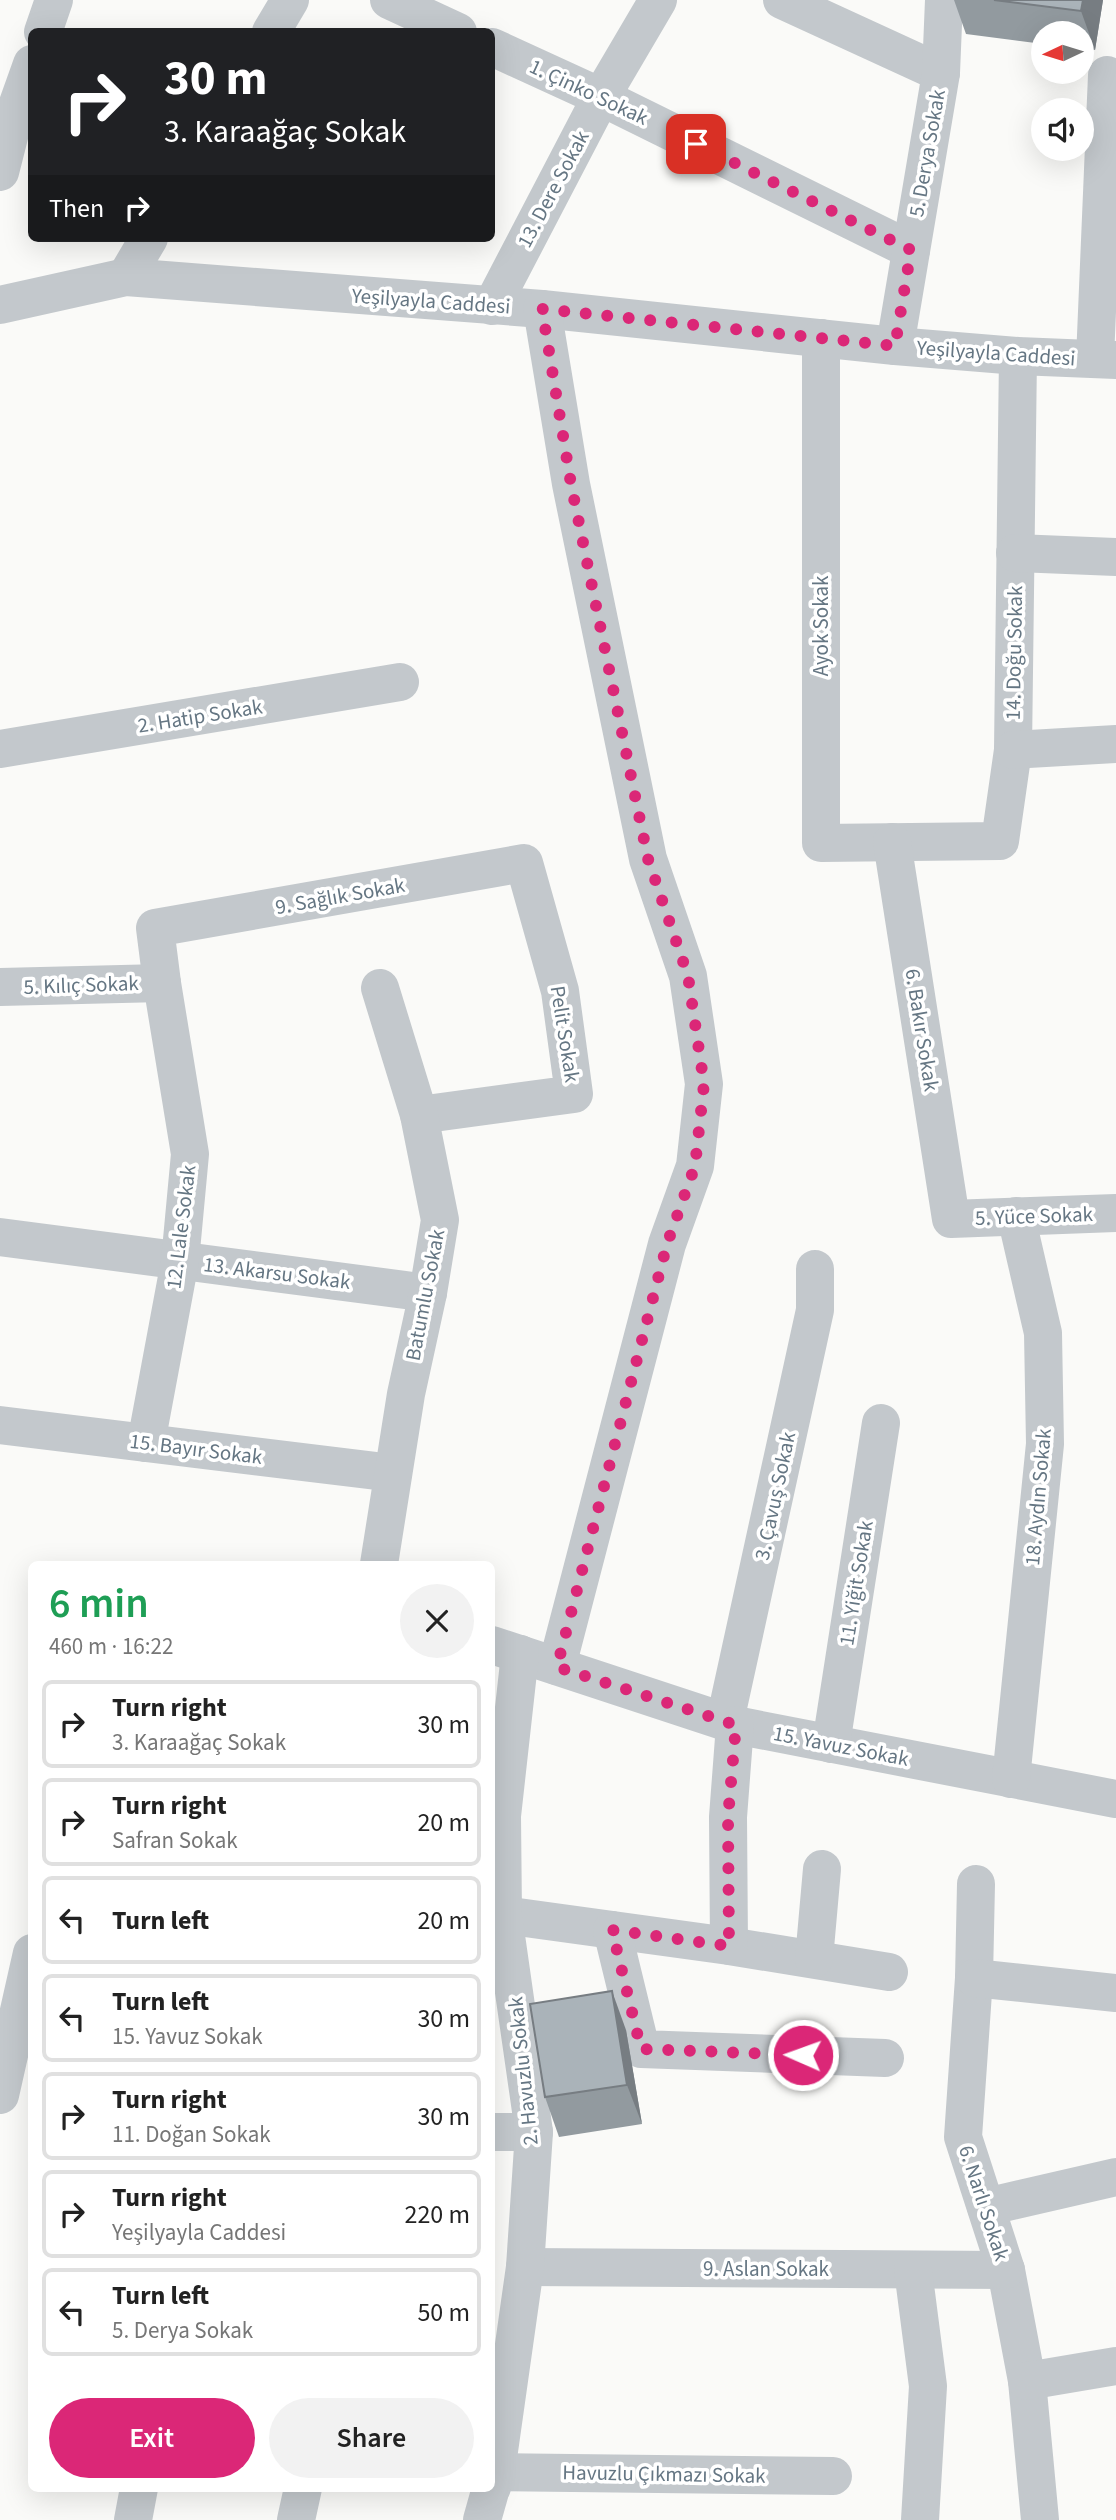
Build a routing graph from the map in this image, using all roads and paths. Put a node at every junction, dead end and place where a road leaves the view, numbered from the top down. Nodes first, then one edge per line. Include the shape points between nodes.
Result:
1 (54, 0) edge
2 (290, 0) edge
3 (389, 0) edge
4 (658, 0) edge
5 (782, 0) edge
6 (944, 0) edge
7 (44, 28) edge
8 (273, 28) edge
9 (449, 28) edge
10 (495, 48) edge
11 (941, 73) junction
12 (28, 75) edge
13 (1107, 75) dead end
14 (601, 97) junction
15 (0, 172) edge
16 (147, 242) edge
17 (911, 250) junction
18 (126, 278) junction
19 (0, 305) edge
20 (492, 306) junction
21 (542, 309) junction
22 (821, 338) junction
23 (895, 346) junction
24 (1017, 356) junction
25 (1106, 360) edge
26 (1016, 553) junction
27 (1116, 557) edge
28 (400, 682) dead end
29 (1116, 744) edge
30 (0, 749) edge
31 (1013, 750) junction
32 (892, 842) junction
33 (524, 863) joint
34 (155, 928) joint
35 (162, 983) junction
36 (0, 987) edge
37 (380, 988) dead end
38 (419, 1115) junction
39 (1116, 1213) edge
40 (1017, 1216) junction
41 (951, 1219) joint
42 (0, 1237) edge
43 (180, 1261) junction
44 (815, 1269) dead end
45 (428, 1293) junction
46 (880, 1423) dead end
47 (0, 1425) edge
48 (146, 1443) junction
49 (393, 1473) junction
50 (379, 1561) edge
51 (506, 1650) edge
52 (557, 1667) junction
53 (730, 1723) junction
54 (831, 1744) junction
55 (1011, 1779) junction
56 (1116, 1799) edge
57 (822, 1869) dead end
58 (976, 1884) dead end
59 (503, 1915) junction
60 (612, 1930) junction
61 (729, 1946) junction
62 (814, 1959) junction
63 (889, 1972) dead end
64 (974, 1978) junction
65 (28, 1979) edge
66 (1116, 1993) edge
67 (885, 2058) dead end
68 (11, 2093) edge
69 (495, 2132) edge
70 (534, 2132) junction
71 (1116, 2177) edge
72 (986, 2207) junction
73 (525, 2267) junction
74 (913, 2270) junction
75 (1006, 2270) junction
76 (1116, 2366) edge
77 (1027, 2381) junction
78 (495, 2469) edge
79 (832, 2476) dead end
80 (495, 2482) edge
81 (138, 2492) edge
82 (302, 2492) edge
83 (490, 2492) edge
84 (133, 2520) edge
85 (296, 2520) edge
86 (482, 2520) edge
87 (920, 2520) edge
88 (1040, 2520) edge

1 - 7 street
2 - 8 street
3 - 9 street
4 - 14 street, 13. Dere Sokak
5 - 11 street
6 - 11 street, 5. Derya Sokak
10 - 14 street, 1. Çinko Sokak
11 - 17 street, 5. Derya Sokak
12 - 15 street
13 - 25 street
14 - 17 street, 1. Çinko Sokak
14 - 20 street, 13. Dere Sokak
16 - 18 street
17 - 23 street, 5. Derya Sokak
18 - 19 street, Yeşilyayla Caddesi
18 - 20 street, Yeşilyayla Caddesi
20 - 21 street, Yeşilyayla Caddesi
21 - 22 street, Yeşilyayla Caddesi
21 - 52 street via 571,484 648,859 688,976 704,1084 695,1166 667,1244
22 - 23 street, Yeşilyayla Caddesi
22 - 32 street, Ayok Sokak via 821,843
23 - 24 street, Yeşilyayla Caddesi
24 - 25 street, Yeşilyayla Caddesi
24 - 26 street, 14. Doğu Sokak
26 - 27 street
26 - 31 street, 14. Doğu Sokak
28 - 30 street, 2. Hatip Sokak
29 - 31 street
31 - 32 street, 14. Doğu Sokak via 1000,841
32 - 41 street, 6. Bakır Sokak
33 - 34 street, 9. Sağlık Sokak
33 - 38 street, Pelit Sokak via 560,991 574,1094
34 - 35 street, 12. Lale Sokak
35 - 36 street, 5. Kılıç Sokak
35 - 43 street, 12. Lale Sokak via 190,1154
37 - 38 street, Batumlu Sokak
38 - 45 street, Batumlu Sokak via 440,1220
39 - 40 street, 5. Yüce Sokak
40 - 41 street, 5. Yüce Sokak
40 - 55 street, 18. Aydın Sokak via 1043,1333 1045,1444
42 - 43 street, 13. Akarsu Sokak
43 - 45 street, 13. Akarsu Sokak
43 - 48 street, 12. Lale Sokak
44 - 53 street, 3. Çavuş Sokak via 815,1310
45 - 49 street, Batumlu Sokak
46 - 54 street, 11. Yiğit Sokak
47 - 48 street, 15. Bayır Sokak
48 - 49 street, 15. Bayır Sokak
49 - 50 street, Batumlu Sokak
51 - 52 street, 15. Yavuz Sokak
51 - 59 street, 2. Havuzlu Sokak
52 - 53 street, 15. Yavuz Sokak
53 - 54 street, 15. Yavuz Sokak
53 - 61 street, 3. Çavuş Sokak
54 - 55 street, 15. Yavuz Sokak
55 - 56 street, 15. Yavuz Sokak
57 - 62 street
58 - 64 street, 6. Narlı Sokak
59 - 60 street
59 - 70 street, 2. Havuzlu Sokak
60 - 61 street
60 - 67 street via 641,2049
61 - 62 street
62 - 63 street
64 - 66 street
64 - 72 street, 6. Narlı Sokak via 963,2137
65 - 68 street
69 - 70 street
70 - 73 street, 2. Havuzlu Sokak
71 - 72 street
72 - 75 street, 6. Narlı Sokak
73 - 74 street, 9. Aslan Sokak
73 - 78 street, 2. Havuzlu Sokak
74 - 75 street, 9. Aslan Sokak
74 - 87 street via 928,2386
75 - 77 street, 6. Narlı Sokak
76 - 77 street
77 - 88 street, 6. Narlı Sokak
79 - 80 street, Havuzlu Çıkmazı Sokak
81 - 84 street
82 - 85 street
83 - 86 street, 2. Havuzlu Sokak

